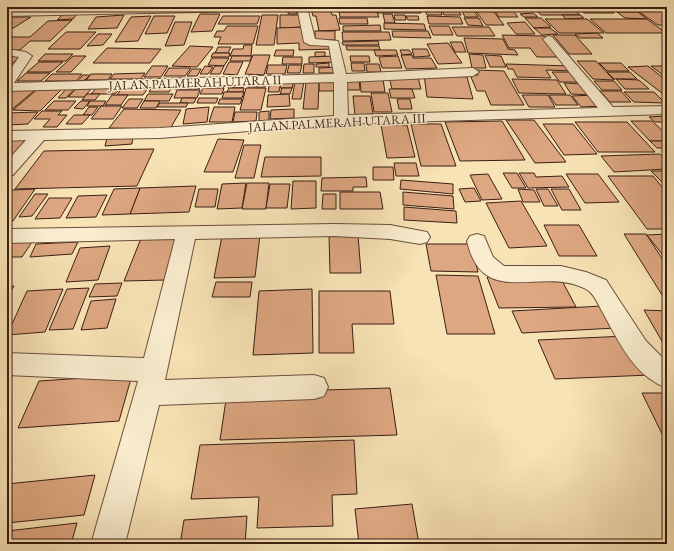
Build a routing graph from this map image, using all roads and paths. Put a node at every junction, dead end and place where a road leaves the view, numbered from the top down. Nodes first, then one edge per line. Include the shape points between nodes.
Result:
1 (11, 7) edge
2 (286, 7) edge
3 (302, 7) edge
4 (7, 10) edge
5 (7, 13) edge
6 (548, 39) dead end
7 (7, 52) edge
8 (473, 72) dead end
9 (340, 78) junction
10 (7, 83) edge
11 (7, 87) edge
12 (667, 110) edge
13 (609, 112) junction
14 (341, 120) junction
15 (7, 136) edge
16 (39, 136) junction
17 (7, 171) edge
18 (187, 232) junction
19 (7, 236) edge
20 (420, 237) dead end
21 (477, 241) dead end
22 (7, 364) edge
23 (667, 376) edge
24 (151, 382) junction
25 (314, 387) dead end
26 (108, 544) edge

1 - 4 street
2 - 5 street
3 - 9 street via 310,42 334,43
6 - 13 street
7 - 10 street via 26,56
8 - 9 street, JALAN PALMERAH UTARA II
9 - 11 street, JALAN PALMERAH UTARA II
9 - 14 street
12 - 13 street, JALAN PALMERAH UTARA III
13 - 14 street, JALAN PALMERAH UTARA III
14 - 16 street, JALAN PALMERAH UTARA III via 160,133
15 - 16 street, JALAN PALMERAH UTARA III
16 - 17 street
18 - 19 street
18 - 20 street via 334,230 390,232
18 - 24 street
21 - 23 street via 482,258 494,271 508,274 569,275 600,287 621,323 652,366
22 - 24 street
24 - 25 street
24 - 26 street

